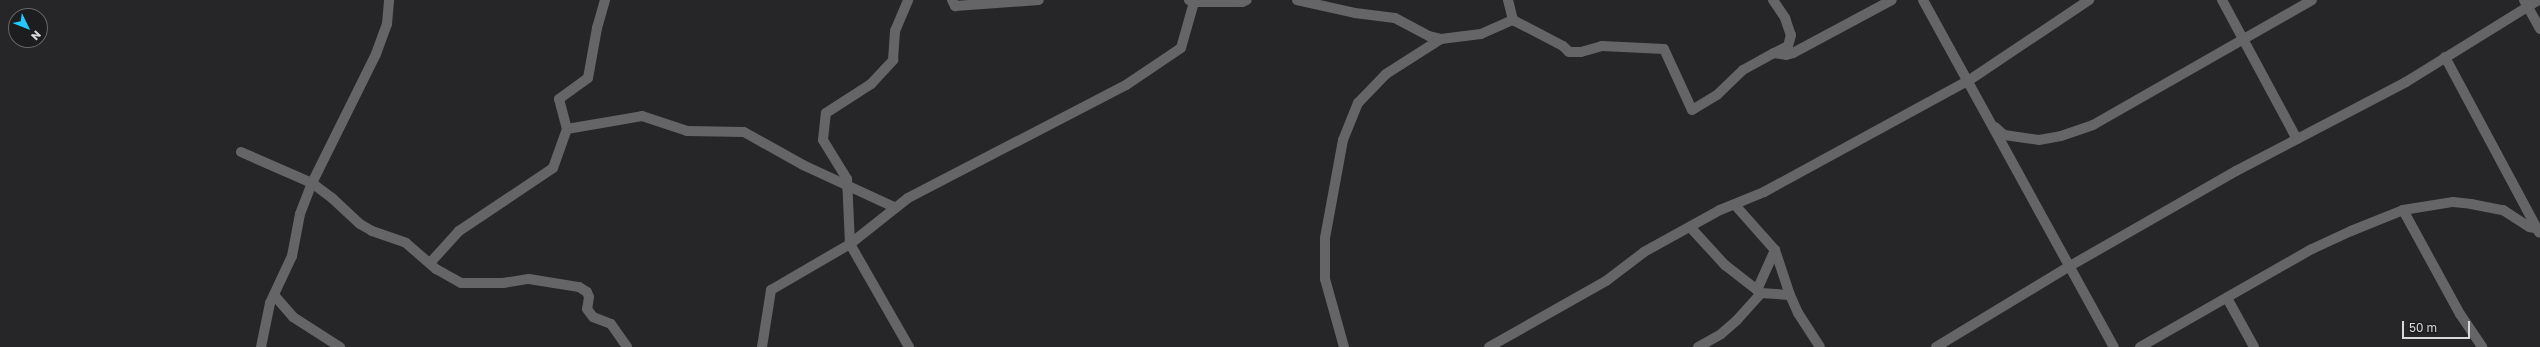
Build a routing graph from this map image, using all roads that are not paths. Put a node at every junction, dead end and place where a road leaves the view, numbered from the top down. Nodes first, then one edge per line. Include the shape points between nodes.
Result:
1 (389, 0) edge
2 (605, 0) edge
3 (908, 0) edge
4 (952, 0) edge
5 (1039, 0) edge
6 (1247, 0) edge
7 (1298, 0) edge
8 (1508, 0) edge
9 (1773, 0) edge
10 (1892, 0) edge
11 (1922, 0) edge
12 (2089, 0) edge
13 (2222, 0) edge
14 (2312, 0) edge
15 (2539, 0) edge
16 (1192, 1) edge
17 (2526, 4) edge
18 (1513, 20) junction
19 (2540, 29) edge
20 (1441, 39) junction
21 (2243, 39) junction
22 (1774, 53) junction
23 (2445, 57) junction
24 (1968, 81) junction
25 (1991, 124) junction
26 (567, 129) junction
27 (2297, 138) junction
28 (241, 152) dead end
29 (312, 183) junction
30 (847, 186) junction
31 (1735, 205) junction
32 (896, 208) junction
33 (2403, 210) junction
34 (1690, 227) junction
35 (2539, 230) edge
36 (850, 244) junction
37 (1775, 250) junction
38 (430, 264) junction
39 (2070, 266) junction
40 (1759, 291) junction
41 (274, 295) junction
42 (1790, 295) junction
43 (2227, 298) junction
44 (262, 347) edge
45 (340, 347) edge
46 (627, 347) edge
47 (762, 347) edge
48 (909, 347) edge
49 (1344, 347) edge
50 (1488, 347) edge
51 (1698, 347) edge
52 (1820, 347) edge
53 (1936, 347) edge
54 (2114, 347) edge
55 (2140, 347) edge
56 (2254, 347) edge
57 (2482, 347) edge

1 - 29 street via 387,24 376,54
2 - 26 street via 588,78 559,99
3 - 30 street via 895,31 893,60 871,84 826,113 824,140 847,179
4 - 5 street via 955,6
6 - 16 street
7 - 20 street via 1355,13 1395,18 1429,36
8 - 18 street
9 - 22 street via 1785,18 1791,35 1788,46
10 - 22 street via 1793,53
11 - 24 street
12 - 24 street
13 - 21 street
14 - 21 street
15 - 17 street
16 - 32 street via 1181,48 1126,85 908,198
17 - 19 street
17 - 23 street
18 - 20 street via 1481,34
18 - 22 street via 1563,46 1569,52 1602,46 1664,48 1692,110 1717,95 1743,70
20 - 49 street via 1386,74 1358,103 1343,140 1326,238 1325,279
21 - 25 street via 2138,102 2093,125 2061,136 2039,140 2020,138 2004,135
21 - 27 street
23 - 27 street via 2406,82
23 - 35 street
24 - 25 street
24 - 31 street via 1764,192
25 - 39 street
26 - 30 street via 642,116 687,131 744,132
26 - 38 street via 553,168 459,231
27 - 39 street
28 - 29 street
29 - 38 street via 360,224 406,243
29 - 41 street via 300,214 292,256
30 - 32 street
30 - 36 street
31 - 34 street via 1720,210
31 - 37 street
32 - 36 street
33 - 35 street via 2453,202 2489,207 2503,210 2529,227
33 - 43 street via 2312,250
33 - 57 street via 2460,314
34 - 40 street via 1725,264
34 - 50 street via 1644,252 1606,281
36 - 47 street via 771,290
36 - 48 street
37 - 40 street
37 - 42 street
38 - 46 street via 461,283 503,283 529,279 579,287 587,292 587,309 593,317 611,324
39 - 53 street
39 - 54 street
40 - 42 street
40 - 51 street via 1737,320
41 - 44 street
41 - 45 street via 293,317
42 - 52 street via 1798,313
43 - 55 street
43 - 56 street

